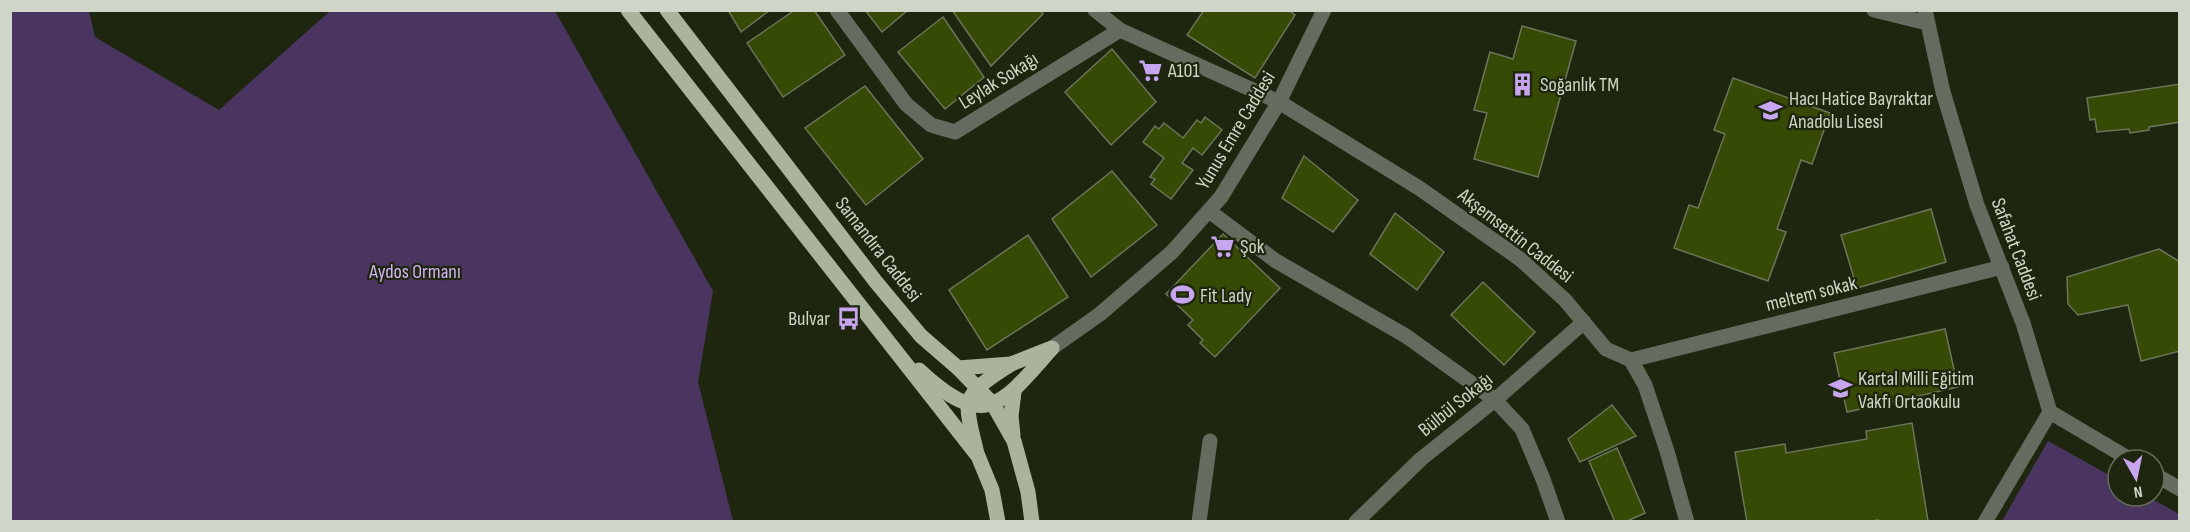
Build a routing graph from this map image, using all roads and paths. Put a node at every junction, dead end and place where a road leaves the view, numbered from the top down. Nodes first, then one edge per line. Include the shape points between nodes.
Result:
1 (628, 10) edge
2 (667, 10) edge
3 (837, 10) edge
4 (1095, 10) edge
5 (1324, 10) edge
6 (1874, 10) edge
7 (1926, 17) edge
8 (1120, 30) junction
9 (1279, 102) junction
10 (1209, 211) junction
11 (2002, 267) junction
12 (1584, 322) junction
13 (879, 332) junction
14 (1052, 348) junction
15 (1631, 360) junction
16 (1011, 364) junction
17 (958, 368) junction
18 (978, 388) junction
19 (1014, 392) junction
20 (1495, 400) junction
21 (993, 404) junction
22 (968, 405) junction
23 (2050, 412) junction
24 (1014, 441) junction
25 (1210, 441) dead end
26 (2111, 448) edge
27 (978, 456) junction
28 (2166, 481) edge
29 (2180, 489) edge
30 (998, 522) edge
31 (1032, 522) edge
32 (1199, 522) edge
33 (1356, 522) edge
34 (1558, 522) edge
35 (1687, 522) edge
36 (1985, 522) edge

1 - 13 main road
2 - 17 main road, Samandıra Caddesi via 876,282 921,336
3 - 8 street, Leylak Sokağı via 906,104 931,124 955,132
4 - 8 street, Akşemsettin Caddesi
5 - 9 street, Yunus Emre Caddesi
6 - 7 street
7 - 11 street, Safahat Caddesi via 1942,92 1977,205
8 - 9 street, Akşemsettin Caddesi
9 - 10 street, Yunus Emre Caddesi
9 - 12 street, Akşemsettin Caddesi via 1419,188 1520,259
10 - 14 street, Yunus Emre Caddesi via 1172,252 1100,314
10 - 20 street via 1276,261 1406,336
11 - 15 street, meltem sokak
11 - 23 street, Safahat Caddesi
12 - 15 street, Akşemsettin Caddesi via 1606,349
12 - 20 street, Bülbül Sokağı
13 - 22 main road via 944,393
13 - 27 main road
14 - 16 main road
14 - 19 main road
15 - 35 street via 1645,385
16 - 17 main road
16 - 18 main road
17 - 18 main road, Samandıra Caddesi
18 - 21 main road, Samandıra Caddesi
18 - 22 main road
19 - 21 main road
19 - 24 main road
20 - 33 street, Bülbül Sokağı via 1420,459
20 - 34 street via 1522,429
21 - 22 main road
21 - 24 main road, Samandıra Caddesi
22 - 27 main road
23 - 26 street
23 - 36 street
24 - 31 main road, Samandıra Caddesi
25 - 32 street
27 - 30 main road via 992,490
28 - 29 street

